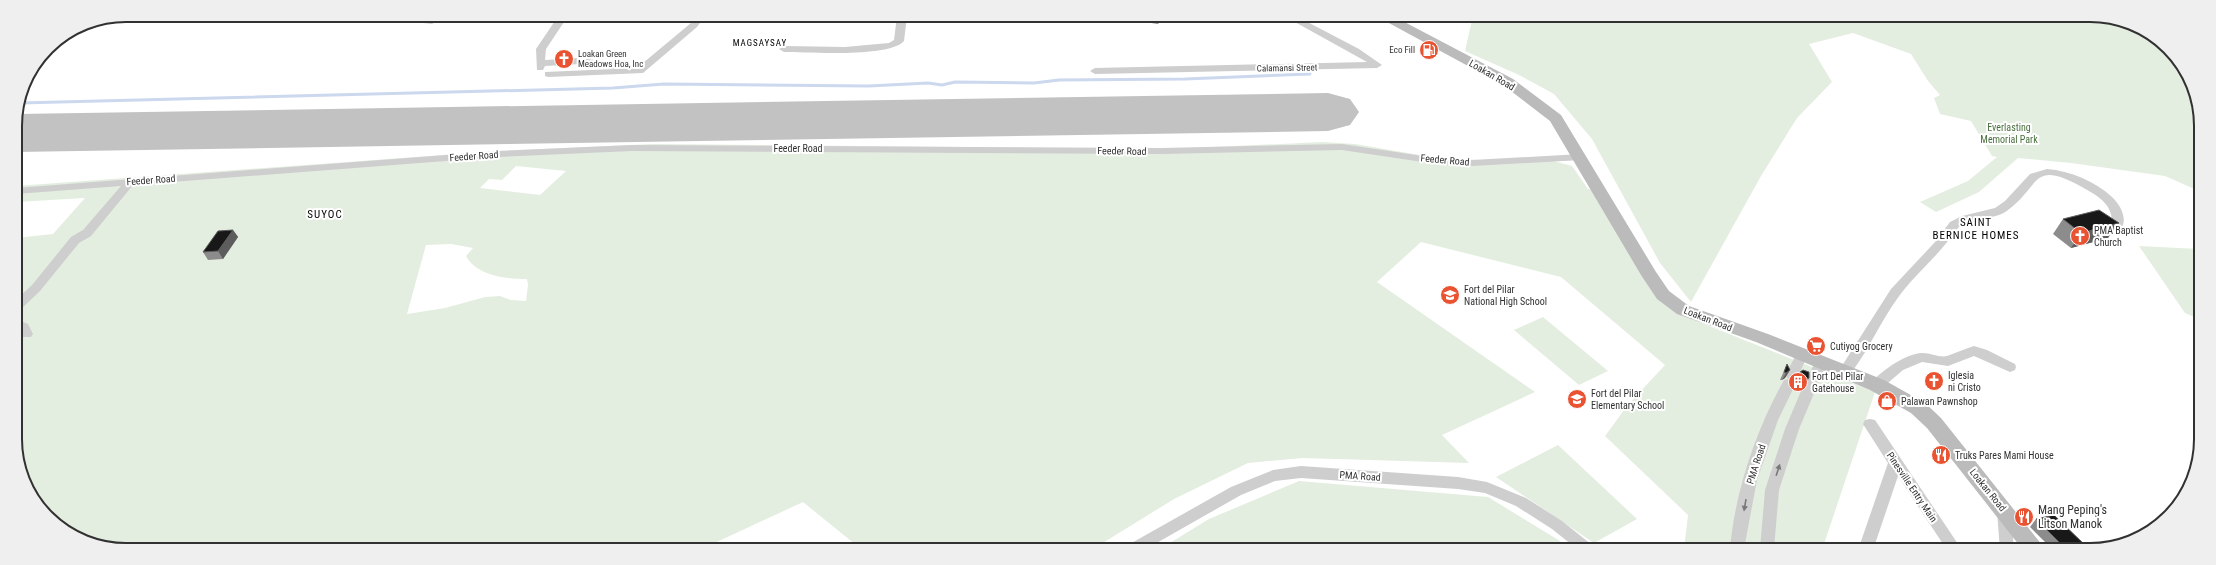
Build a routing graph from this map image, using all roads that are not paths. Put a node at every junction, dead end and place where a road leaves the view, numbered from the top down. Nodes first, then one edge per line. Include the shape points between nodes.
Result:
1 (559, 22) edge
2 (696, 22) edge
3 (901, 22) edge
4 (1300, 22) edge
5 (1394, 22) edge
6 (784, 49) dead end
7 (640, 71) junction
8 (1094, 71) dead end
9 (548, 74) dead end
10 (1581, 157) junction
11 (131, 181) junction
12 (22, 190) edge
13 (2110, 231) edge
14 (22, 301) edge
15 (22, 326) edge
16 (27, 334) dead end
17 (1802, 355) junction
18 (1821, 362) junction
19 (2010, 367) dead end
20 (1844, 372) junction
21 (1877, 385) junction
22 (1776, 411) junction
23 (1796, 419) junction
24 (1870, 424) dead end
25 (1896, 461) junction
26 (2004, 509) junction
27 (1144, 543) edge
28 (1580, 543) edge
29 (1738, 543) edge
30 (1768, 543) edge
31 (1867, 543) edge
32 (1950, 543) edge
33 (2006, 543) edge
34 (2031, 543) edge

1 - 7 street via 541,49 541,65 593,62
2 - 7 street
3 - 6 street via 899,41 892,46 875,49
4 - 8 street, Calamansi Street via 1356,51 1377,65
5 - 10 main road, Loakan Road via 1472,62 1536,101 1556,118
7 - 9 street
10 - 11 street, Feeder Road via 1472,163 1436,161 1342,147 1162,151 632,148 498,154
10 - 17 main road, Loakan Road via 1650,275 1670,302 1683,310
11 - 12 street, Feeder Road
11 - 14 street
13 - 20 street via 2118,226 2119,215 2115,205 2103,195 2083,182 2063,175 2035,175 2004,208 1989,214 1969,217 1952,226 1940,244 1906,279
15 - 16 street
17 - 18 main road, Loakan Road
17 - 22 street, PMA Road
18 - 20 main road, Loakan Road
18 - 23 street
19 - 21 street via 1982,352 1974,351 1948,361 1921,357 1898,367
20 - 21 main road, Loakan Road
21 - 26 main road, Loakan Road via 1923,413
22 - 23 street
22 -> 29 street, PMA Road via 1750,480
30 -> 23 street via 1772,490
24 - 25 street, Pinesville Entry Main
25 - 31 street
25 - 32 street, Pinesville Entry Main
26 - 33 street
26 - 34 main road, Loakan Road
27 - 28 street, PMA Road via 1236,491 1272,476 1301,472 1458,483 1488,488 1527,506

